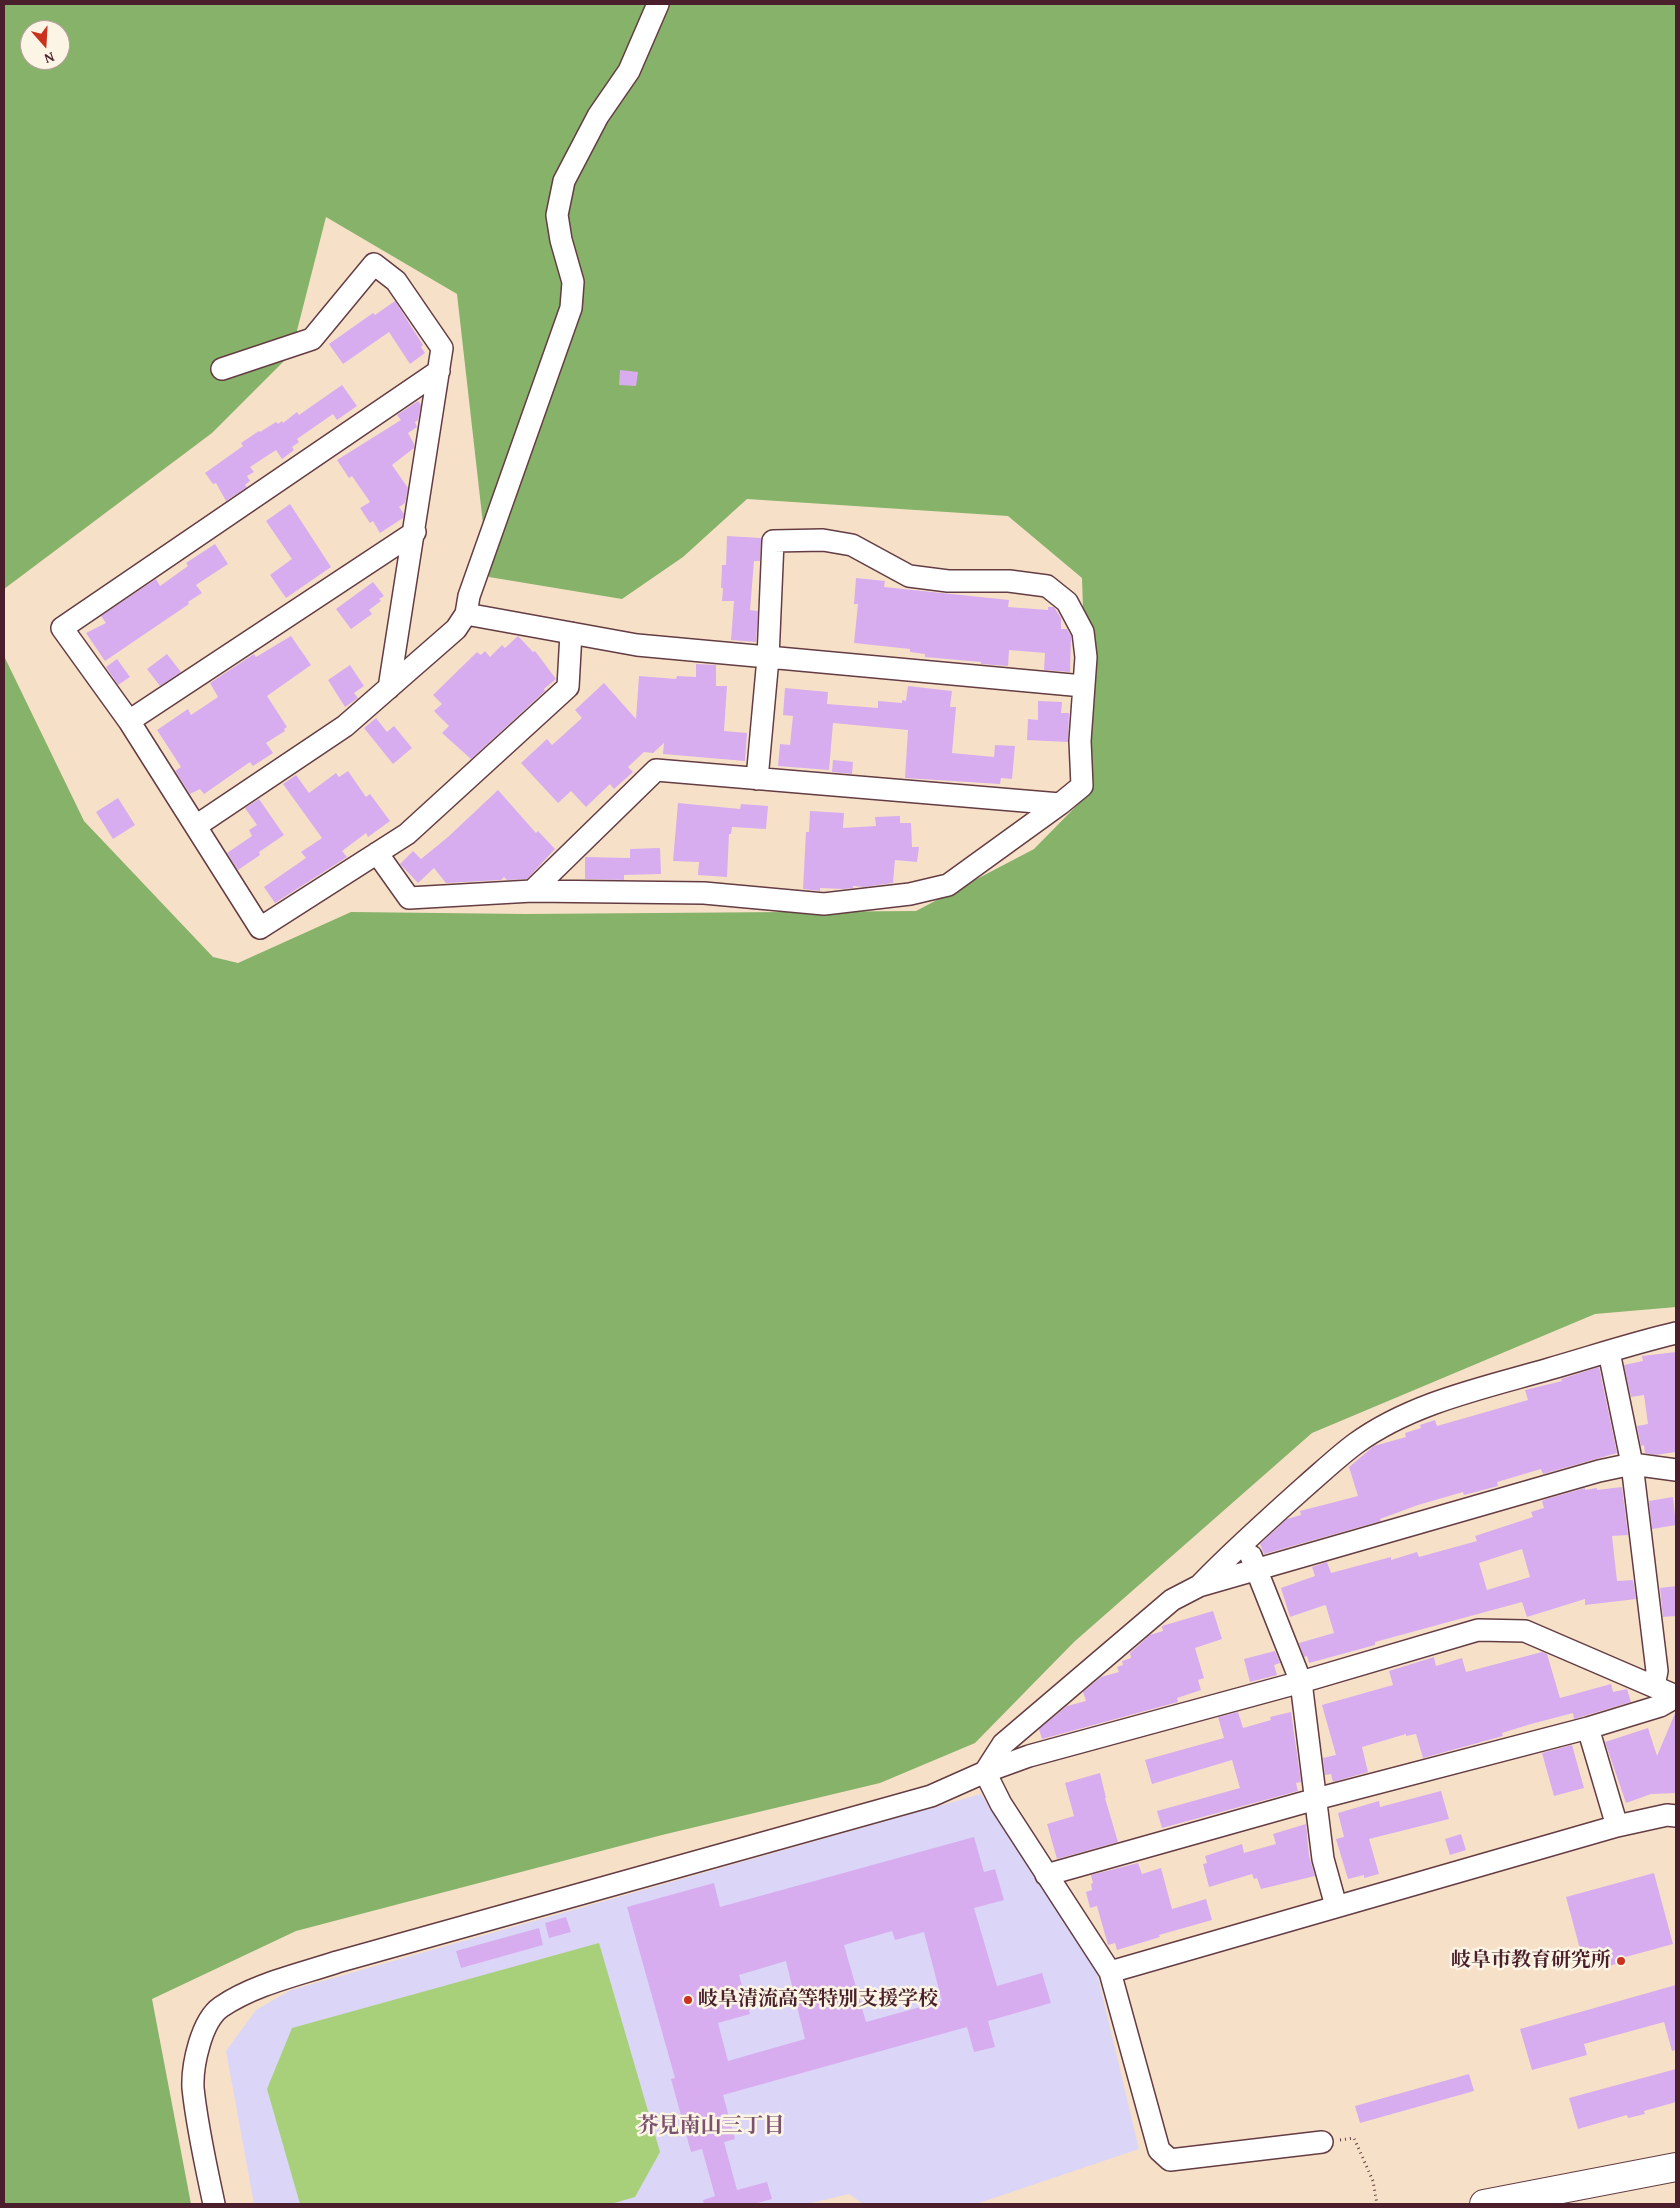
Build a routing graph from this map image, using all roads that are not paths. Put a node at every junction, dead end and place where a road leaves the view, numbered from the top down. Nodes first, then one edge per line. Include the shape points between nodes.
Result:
1 (658, 4) edge
2 (222, 369) dead end
3 (439, 371) junction
4 (415, 532) junction
5 (466, 614) junction
6 (571, 633) junction
7 (768, 658) junction
8 (1083, 686) junction
9 (389, 688) junction
10 (129, 721) junction
11 (757, 780) junction
12 (1060, 804) junction
13 (196, 826) junction
14 (377, 853) junction
15 (532, 892) junction
16 (1676, 1333) edge
17 (1609, 1352) junction
18 (1632, 1464) junction
19 (1676, 1470) edge
20 (1244, 1539) junction
21 (1256, 1569) junction
22 (1199, 1586) junction
23 (1301, 1682) junction
24 (1654, 1686) junction
25 (1676, 1696) edge
26 (1588, 1728) junction
27 (985, 1772) junction
28 (1316, 1799) junction
29 (1676, 1816) edge
30 (1617, 1826) junction
31 (1046, 1875) junction
32 (1336, 1906) junction
33 (1110, 1972) junction
34 (1322, 2142) road end
35 (1676, 2167) edge
36 (214, 2204) edge
37 (1484, 2204) edge

1 - 5 street via 629,70 598,116 564,181 557,215 573,282 571,308 469,596
2 - 3 street via 312,339 374,264 396,281 442,348
3 - 4 street
3 - 10 street via 62,628
4 - 9 street
4 - 10 street
5 - 6 street
5 - 9 street via 456,629
6 - 7 street via 637,645
6 - 14 street via 568,687 407,834
7 - 8 street
7 - 8 street via 773,542 823,540 852,545 909,576 1047,586 1067,602 1084,632
7 - 11 street
8 - 12 street via 1082,786
9 - 13 street via 346,726
10 - 13 street
11 - 12 street
11 - 15 street via 656,770
12 - 15 street via 948,885 910,894 824,904 704,893
13 - 14 street via 260,928
14 - 15 street via 409,898
16 - 17 street
17 - 18 street
17 - 20 street via 1434,1403 1388,1424 1355,1444
18 - 19 street
18 - 21 street
18 - 24 street via 1657,1671
20 - 21 street
20 - 22 street
21 - 22 street
21 - 23 street
22 - 27 street via 1172,1600 1003,1744
23 - 24 street via 1478,1630 1525,1631
23 - 27 street via 1029,1756
23 - 28 street
24 - 25 street
25 - 26 street via 1660,1706
26 - 28 street
26 - 30 street
27 - 31 street via 1001,1804
27 - 36 street via 931,1796 337,1962 256,1988 219,2008 207,2023 197,2049 193,2086
28 - 31 street
28 - 32 street via 1323,1859
29 - 30 street
30 - 32 street
31 - 33 street
32 - 33 street
33 - 34 street via 1159,2150 1170,2160
35 - 37 street

